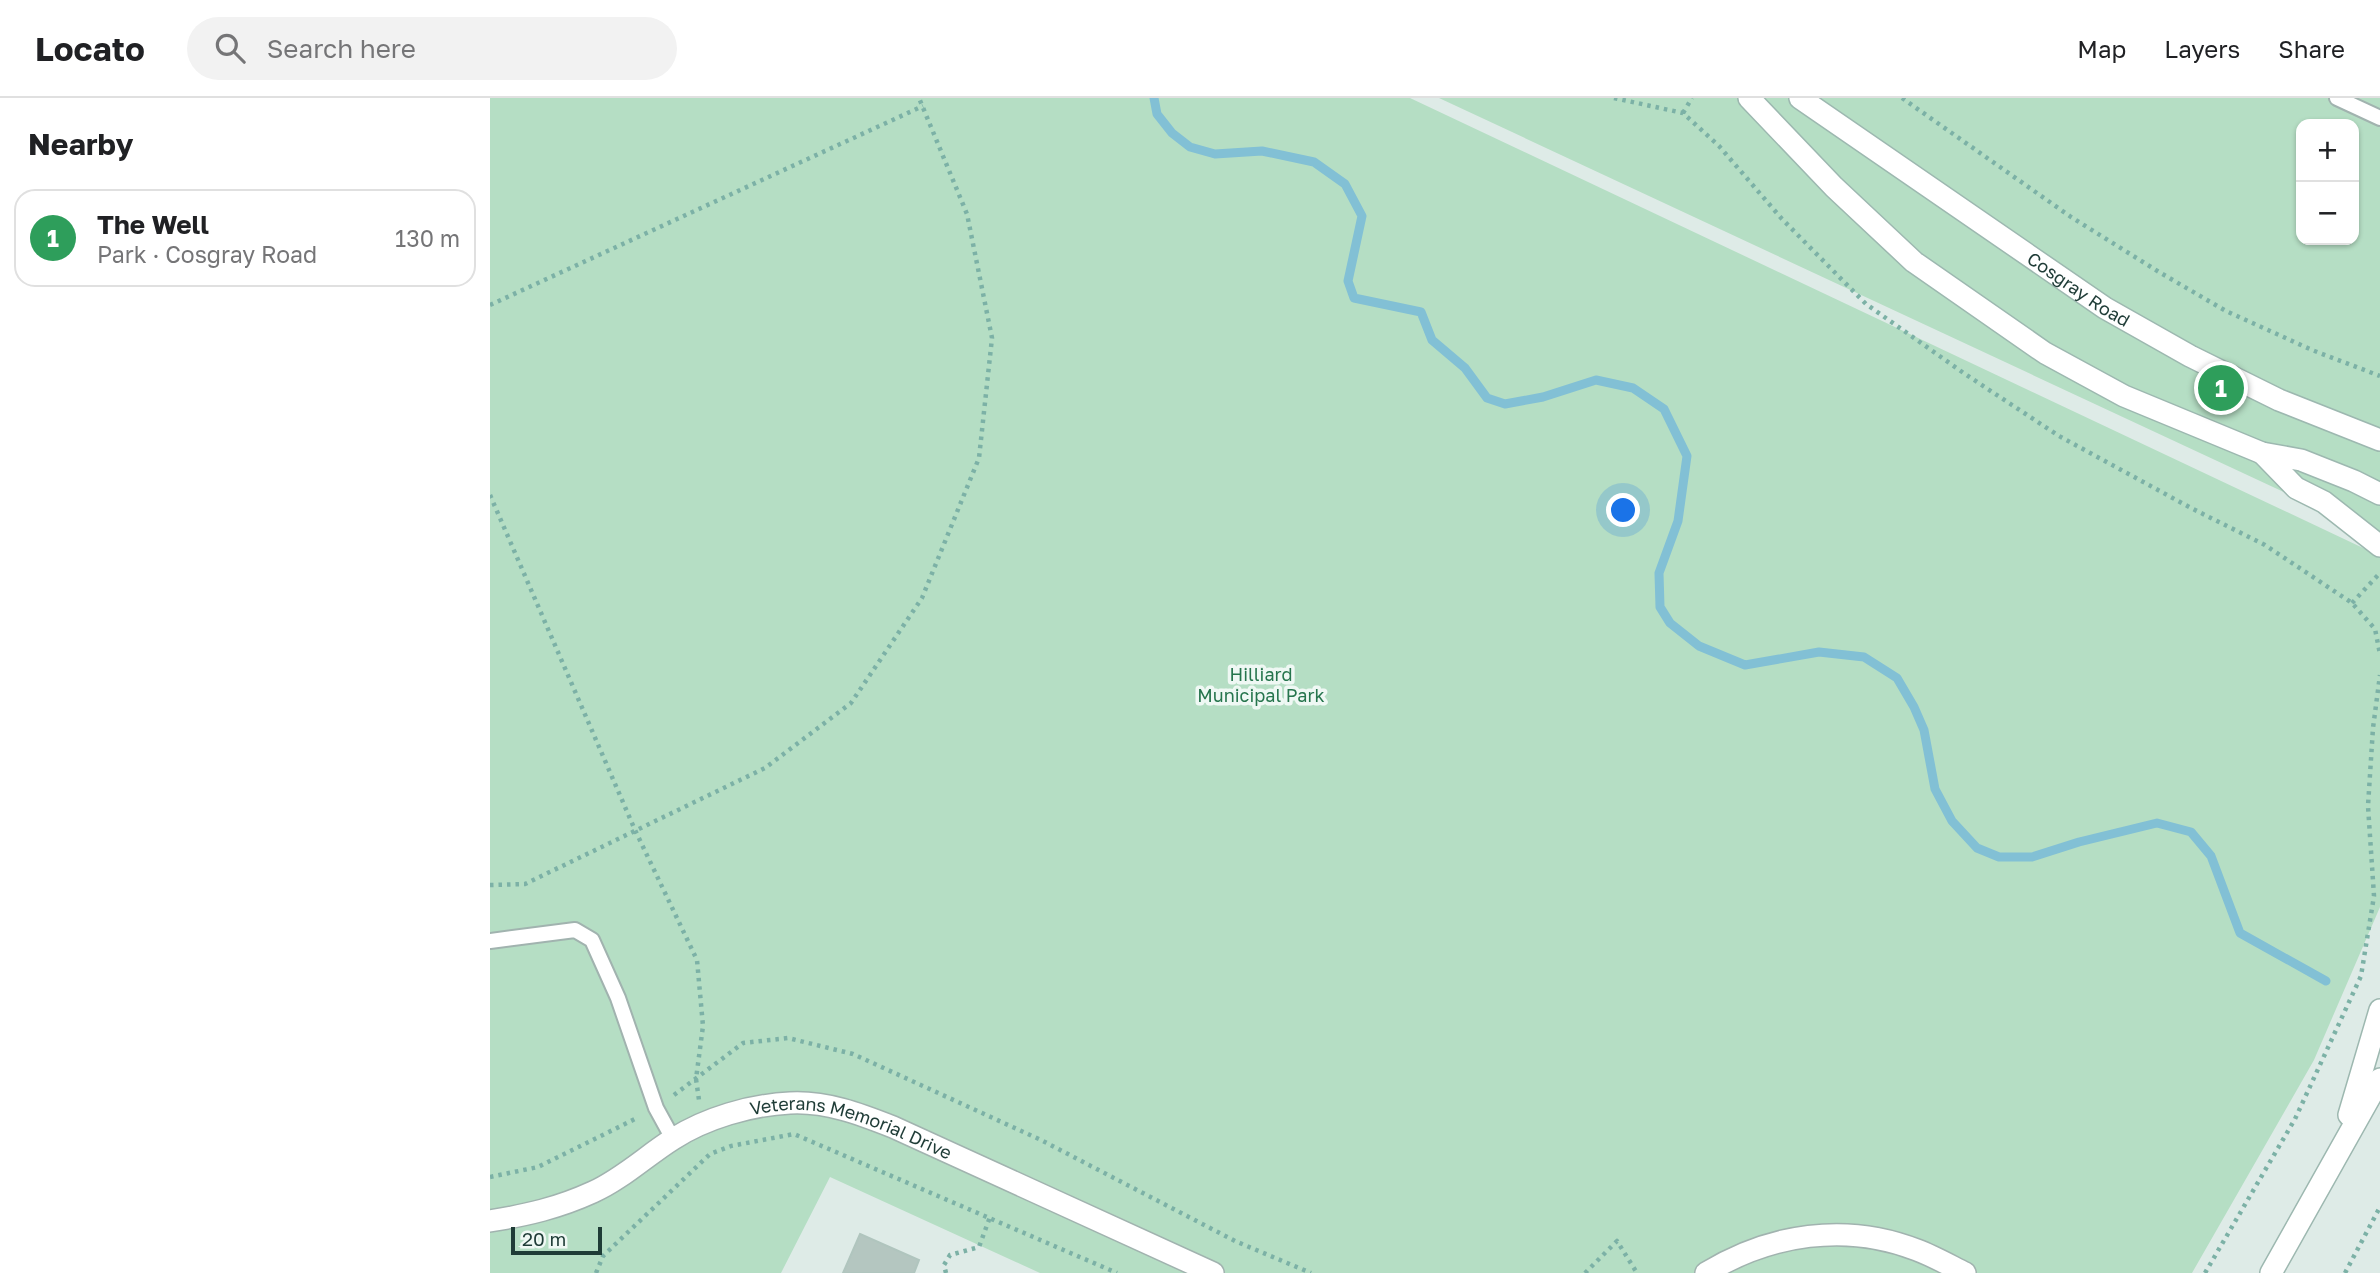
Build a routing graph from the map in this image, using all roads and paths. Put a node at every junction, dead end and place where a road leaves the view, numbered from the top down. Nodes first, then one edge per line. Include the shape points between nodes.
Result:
1 (919, 98) edge
2 (1614, 98) edge
3 (1692, 98) edge
4 (1749, 98) edge
5 (1800, 98) edge
6 (1902, 98) edge
7 (2337, 98) edge
8 (923, 106) junction
9 (1683, 113) junction
10 (2380, 118) edge
11 (490, 305) edge
12 (2380, 376) edge
13 (2380, 440) edge
14 (2262, 453) junction
15 (2380, 494) edge
16 (490, 495) edge
17 (2380, 546) edge
18 (2380, 573) edge
19 (2352, 603) junction
20 (2380, 654) edge
21 (2380, 675) edge
22 (635, 830) junction
23 (490, 885) edge
24 (490, 941) edge
25 (2380, 1010) edge
26 (696, 1079) dead end
27 (2380, 1079) edge
28 (673, 1139) junction
29 (2340, 1148) junction
30 (2380, 1207) edge
31 (990, 1217) junction
32 (490, 1221) edge
33 (596, 1273) edge
34 (946, 1273) edge
35 (1117, 1273) edge
36 (1213, 1273) edge
37 (1585, 1273) edge
38 (1637, 1273) edge
39 (1706, 1273) edge
40 (1965, 1273) edge
41 (2205, 1273) edge
42 (2271, 1273) edge
43 (2345, 1273) edge

1 - 8 path
2 - 9 path
3 - 9 path
4 - 14 main road via 1914,262 2034,345 2124,396
5 - 13 main road, Cosgray Road via 2105,308 2279,400
6 - 12 path via 2060,209 2226,311
7 - 10 lane
8 - 11 path
8 - 22 path via 967,214 992,338 979,458 922,598 851,703 765,768
9 - 19 path via 1866,304 2059,436 2265,545
14 - 15 main road via 2301,460
14 - 17 main road via 2296,488 2324,502
16 - 22 path
18 - 19 path
19 - 20 path via 2375,629
21 - 41 path via 2368,806 2374,895 2361,976 2295,1119
22 - 23 path via 526,884
22 - 26 path via 696,960 703,1026
24 - 28 lane via 575,930 592,940 618,998 656,1108
25 - 29 main road
27 - 29 main road
28 - 32 main road, Veterans Memorial Drive via 594,1192 537,1214
28 - 36 main road, Veterans Memorial Drive via 738,1112 790,1102 841,1108 893,1126
29 - 42 main road
30 - 43 path
31 - 33 path via 794,1134 710,1154 603,1255
31 - 34 path via 979,1247 950,1255 944,1265
31 - 35 path
37 - 38 path via 1617,1241
39 - 40 main road via 1763,1245 1843,1233 1916,1249

